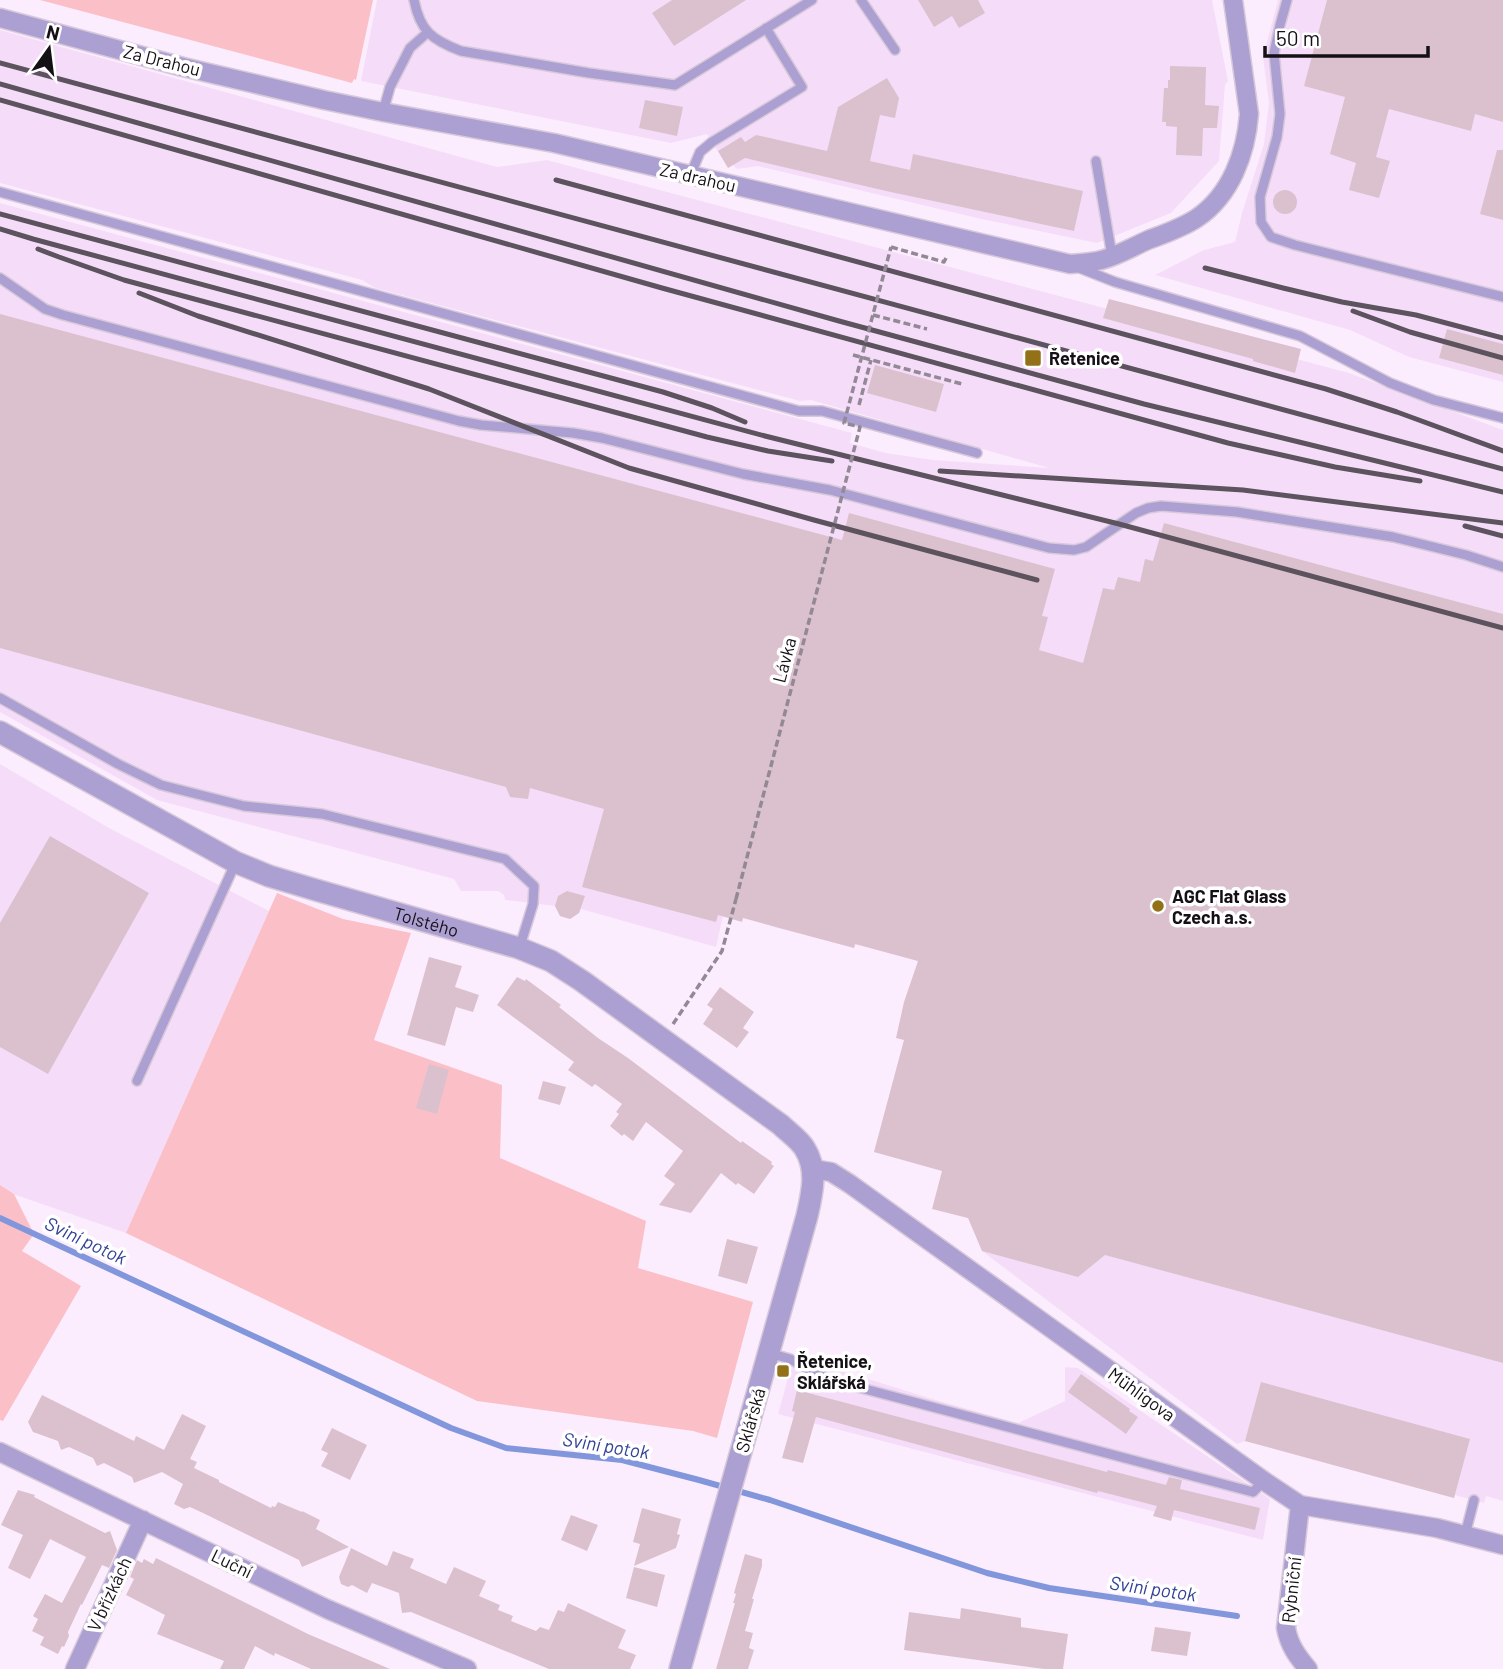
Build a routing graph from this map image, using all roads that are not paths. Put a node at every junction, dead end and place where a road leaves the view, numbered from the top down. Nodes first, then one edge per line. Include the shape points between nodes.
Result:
1 (414, 0) edge
2 (813, 0) edge
3 (861, 0) edge
4 (1233, 0) edge
5 (1287, 0) edge
6 (0, 18) edge
7 (766, 29) junction
8 (427, 33) junction
9 (895, 50) dead end
10 (324, 100) joint
11 (383, 112) junction
12 (1096, 161) dead end
13 (690, 176) junction
14 (0, 192) edge
15 (1112, 256) junction
16 (1070, 264) junction
17 (0, 278) edge
18 (1503, 297) edge
19 (1503, 418) edge
20 (977, 453) dead end
21 (1503, 568) edge
22 (0, 698) edge
23 (0, 732) edge
24 (235, 862) junction
25 (519, 948) junction
26 (136, 1081) dead end
27 (813, 1169) junction
28 (769, 1353) junction
29 (0, 1452) edge
30 (1264, 1481) junction
31 (1474, 1500) dead end
32 (1300, 1505) junction
33 (143, 1520) junction
34 (1465, 1535) junction
35 (1503, 1545) edge
36 (75, 1669) edge
37 (467, 1669) edge
38 (680, 1669) edge
39 (1308, 1669) edge

1 - 8 lane
2 - 7 lane
3 - 9 lane
4 - 15 street via 1249,114 1235,170 1226,188 1197,218
5 - 18 lane via 1275,53 1280,114 1277,137 1260,197 1261,222 1270,237
6 - 10 street, Za Drahou
7 - 8 lane via 675,85 461,51
7 - 13 lane via 802,87 712,142 700,152
8 - 11 lane via 410,48
10 - 11 street, Za drahou
11 - 13 street, Za drahou via 554,143
12 - 15 lane
13 - 16 street, Za drahou
14 - 20 lane via 799,411 822,411
15 - 16 street
16 - 19 lane via 1115,282 1300,336 1390,383
17 - 21 lane via 45,309 63,315 459,421 602,438 743,474 830,490 1049,548 1086,547 1136,513 1161,506 1237,512 1393,537
22 - 25 lane via 161,785 244,806 321,814 505,859 534,886
23 - 24 street, Tolstého
24 - 25 street, Tolstého via 304,887
24 - 26 lane
25 - 27 street, Tolstého via 551,961 780,1125 805,1149
27 - 28 street, Sklářská via 807,1216
27 - 30 street, Mühligova via 831,1172 850,1184
28 - 30 lane via 827,1379 1254,1492
28 - 38 street, Sklářská
29 - 33 street, Luční
30 - 32 street, Mühligova
31 - 34 lane
32 - 34 street, Mühligova
32 - 39 street, Rybniční via 1286,1628 1293,1651
33 - 36 street, V břízkách
33 - 37 street, Luční via 327,1609
34 - 35 street, Mühligova

